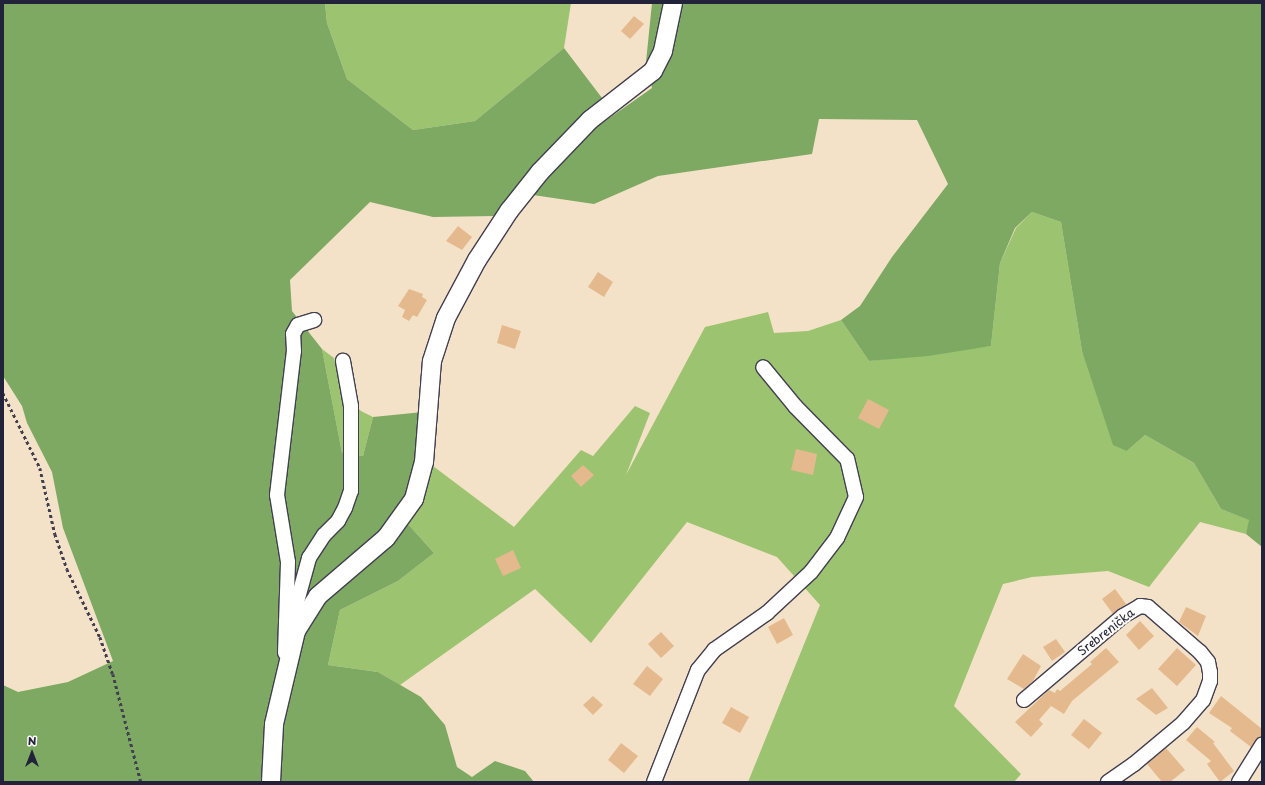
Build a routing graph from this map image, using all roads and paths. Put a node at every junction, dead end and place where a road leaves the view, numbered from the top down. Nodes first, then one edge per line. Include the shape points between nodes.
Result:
1 (673, 3) edge
2 (314, 320) dead end
3 (343, 361) dead end
4 (763, 367) dead end
5 (3, 393) edge
6 (286, 622) junction
7 (282, 683) junction
8 (1024, 700) dead end
9 (1262, 746) edge
10 (141, 782) edge
11 (271, 782) edge
12 (654, 782) edge
13 (1108, 782) edge
14 (1239, 782) edge

1 - 7 main road via 663,51 653,71 590,120 540,172 509,211 476,260 446,318 432,361 424,462 414,499 386,538 318,596 296,631
2 - 6 street via 298,325 293,334 294,351 285,410 283,454 278,474 277,495 288,562
3 - 6 street via 351,406 351,491 338,520 324,535 309,558 297,602
4 - 12 street via 795,406 847,459 856,497 837,538 811,572 767,613 714,650 698,670
5 - 10 path via 40,468 55,534 67,569 100,637 114,674
6 - 7 street
7 - 11 main road via 274,724
8 - 13 street, Srebrenička via 1123,616 1140,606 1148,607 1200,652 1208,662 1210,672 1210,681 1202,700 1183,723
9 - 14 street

